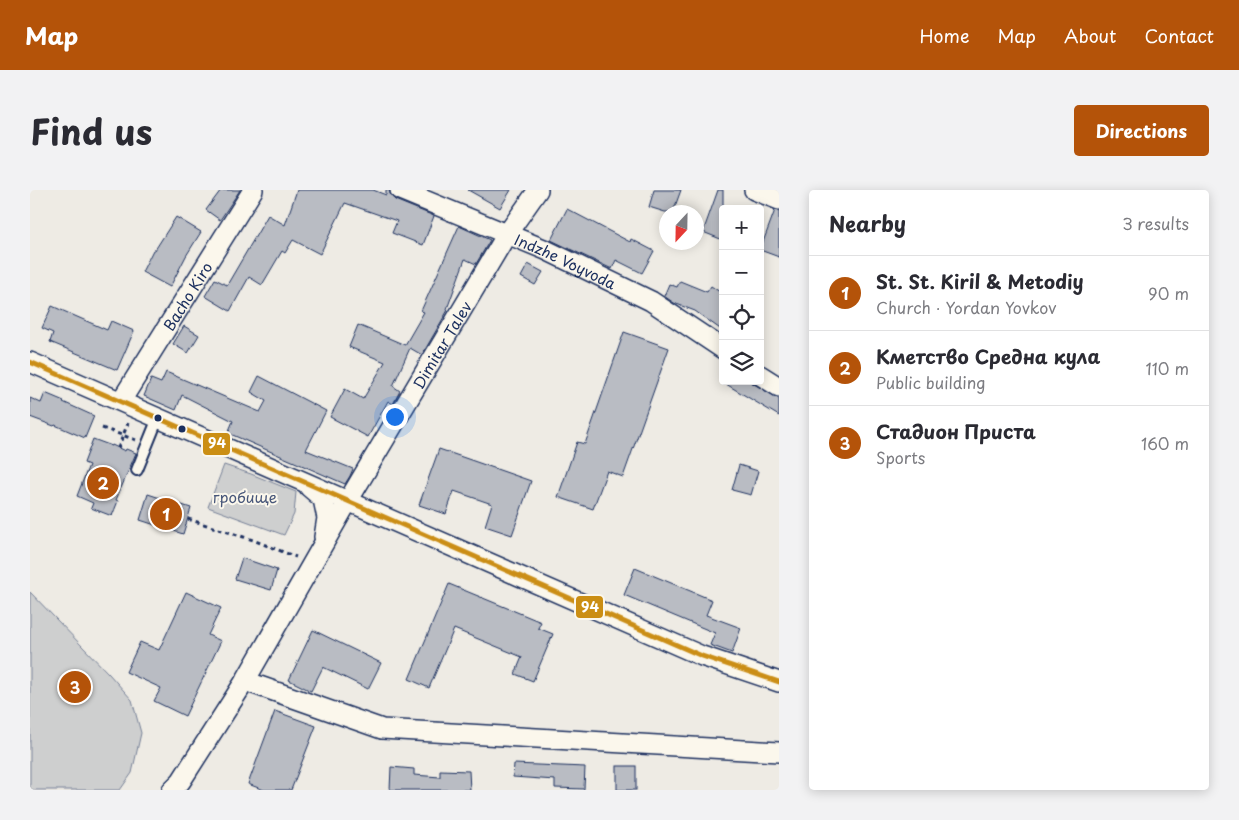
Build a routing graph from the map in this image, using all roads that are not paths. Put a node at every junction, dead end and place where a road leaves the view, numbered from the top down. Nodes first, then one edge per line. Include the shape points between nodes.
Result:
1 (253, 190) edge
2 (400, 190) edge
3 (538, 190) edge
4 (754, 190) edge
5 (779, 200) edge
6 (507, 234) junction
7 (719, 346) edge
8 (30, 362) edge
9 (764, 378) edge
10 (779, 387) edge
11 (128, 405) junction
12 (158, 418) junction
13 (138, 470) dead end
14 (304, 482) junction
15 (348, 501) junction
16 (322, 546) junction
17 (245, 681) junction
18 (779, 682) edge
19 (779, 752) edge
20 (172, 790) edge

1 - 11 street, Bacho Kiro
2 - 6 street, Indzhe Voyvoda
3 - 6 street, Dimitar Talev
4 - 5 street
6 - 7 street, Indzhe Voyvoda via 651,301
6 - 15 street, Dimitar Talev
8 - 11 street
9 - 10 street
11 - 12 street
12 - 13 lane
12 - 14 street
14 - 15 street
14 - 16 street via 323,499 327,518
15 - 16 street, Dimitar Talev
15 - 18 street via 702,656
16 - 17 street, Dimitar Talev
17 - 19 street via 382,730
17 - 20 street, Dimitar Talev

